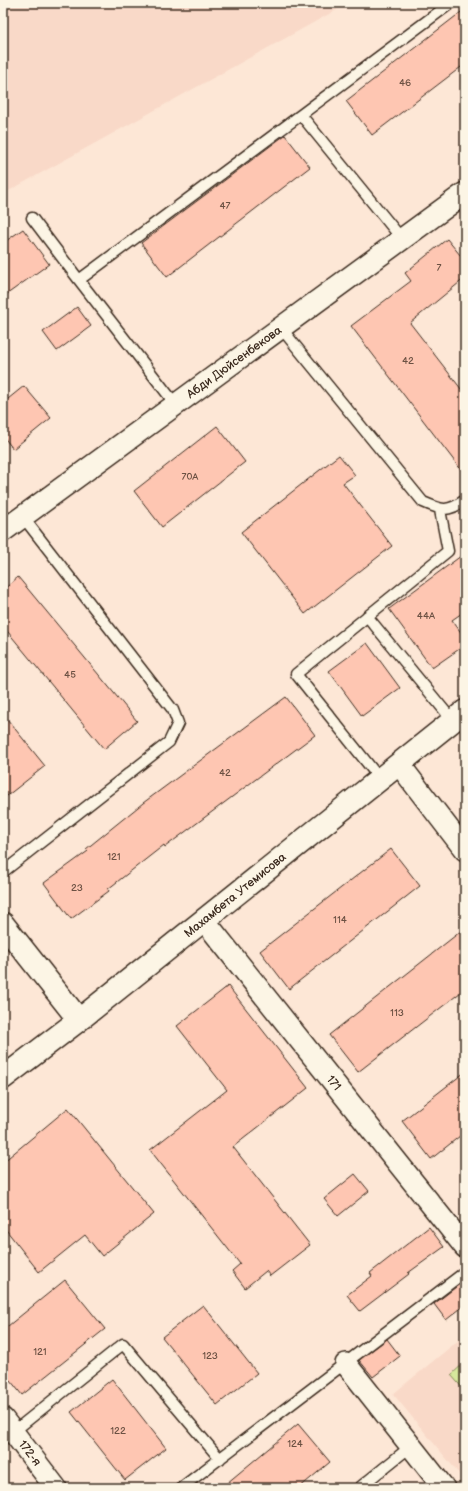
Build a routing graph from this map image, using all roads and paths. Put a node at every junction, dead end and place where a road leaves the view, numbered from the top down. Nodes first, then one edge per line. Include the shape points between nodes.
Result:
1 (451, 3) edge
2 (301, 114) junction
3 (465, 193) edge
4 (32, 218) dead end
5 (402, 239) junction
6 (79, 280) junction
7 (281, 328) junction
8 (176, 405) junction
9 (465, 500) edge
10 (440, 510) junction
11 (23, 517) junction
12 (3, 531) edge
13 (367, 616) junction
14 (459, 716) edge
15 (399, 764) junction
16 (380, 780) junction
17 (465, 850) edge
18 (3, 872) edge
19 (204, 920) junction
20 (3, 924) edge
21 (79, 1020) junction
22 (3, 1078) edge
23 (465, 1246) edge
24 (465, 1272) edge
25 (346, 1364) junction
26 (8, 1425) edge
27 (410, 1447) junction
28 (220, 1459) junction
29 (56, 1488) edge
30 (182, 1488) edge
31 (359, 1488) edge
32 (444, 1488) edge

1 - 2 lane
2 - 5 lane
2 - 6 lane
3 - 5 street, Абди Дюйсенбекова
4 - 6 lane
5 - 7 street, Абди Дюйсенбекова
6 - 8 lane
7 - 8 street, Абди Дюйсенбекова
7 - 10 lane via 423,502
8 - 11 street, Абди Дюйсенбекова
9 - 10 lane via 457,506
10 - 13 lane via 448,551
11 - 12 street, Абди Дюйсенбекова
11 - 18 lane via 172,710 178,723 169,742
13 - 14 lane
13 - 16 lane via 296,674
14 - 15 street, Махамбета Утемисова
15 - 16 street, Махамбета Утемисова
15 - 17 street
16 - 19 street, Махамбета Утемисова
19 - 21 street, Махамбета Утемисова
19 - 23 street, 171
20 - 21 street
21 - 22 street, Махамбета Утемисова
24 - 25 lane
25 - 27 street
25 - 28 lane
26 - 28 lane via 123,1344
26 - 29 street, 172-я
27 - 31 lane
27 - 32 street
28 - 30 lane

